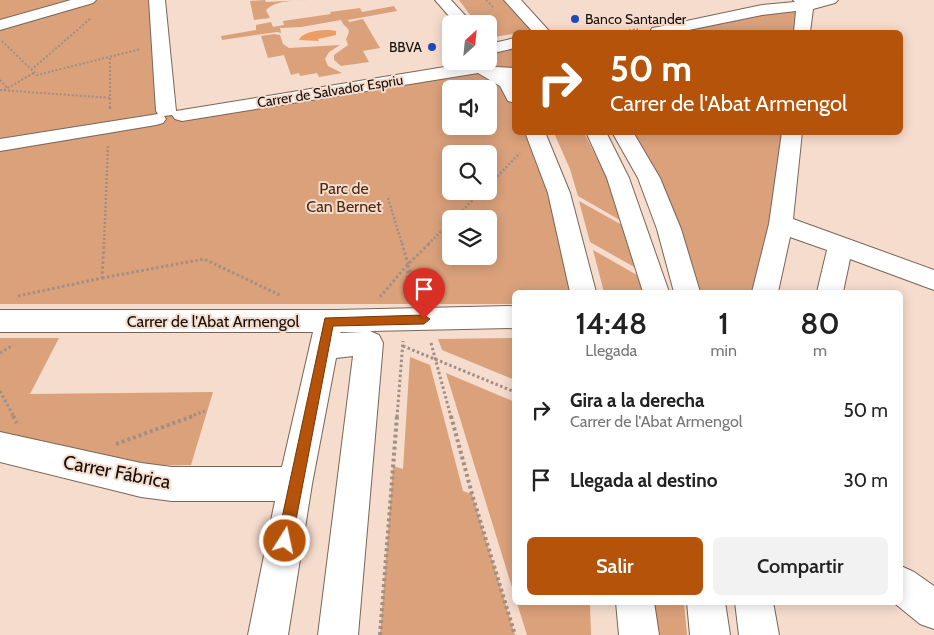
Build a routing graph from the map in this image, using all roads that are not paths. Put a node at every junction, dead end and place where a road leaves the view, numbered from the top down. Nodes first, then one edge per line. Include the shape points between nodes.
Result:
1 (157, 0) edge
2 (443, 0) edge
3 (830, 0) edge
4 (506, 3) edge
5 (803, 3) edge
6 (93, 6) edge
7 (457, 15) edge
8 (0, 25) edge
9 (516, 30) edge
10 (540, 30) edge
11 (667, 30) edge
12 (802, 30) edge
13 (512, 37) edge
14 (498, 44) edge
15 (455, 70) edge
16 (486, 70) edge
17 (498, 70) edge
18 (512, 72) edge
19 (512, 92) edge
20 (168, 115) junction
21 (536, 135) edge
22 (597, 135) edge
23 (624, 135) edge
24 (792, 135) edge
25 (0, 145) edge
26 (781, 224) junction
27 (841, 245) junction
28 (934, 280) edge
29 (583, 290) edge
30 (655, 290) edge
31 (686, 290) edge
32 (765, 290) edge
33 (830, 290) edge
34 (5, 309) edge
35 (512, 318) edge
36 (337, 329) junction
37 (0, 447) edge
38 (295, 484) junction
39 (903, 587) edge
40 (635, 605) edge
41 (706, 605) edge
42 (754, 605) edge
43 (934, 610) edge
44 (268, 635) edge
45 (338, 635) edge
46 (640, 635) edge
47 (710, 635) edge
48 (759, 635) edge

1 - 20 street
2 - 7 street
3 - 5 street
4 - 9 street
4 - 10 street
5 - 11 street
5 - 12 street
6 - 8 street
13 - 14 street
15 - 20 street, Carrer de Salvador Espriu
16 - 19 street via 507,83
17 - 18 street, Carrer de Salvador Espriu
20 - 25 street, Carrer de Salvador Espriu
21 - 29 street via 559,193
22 - 30 street via 618,178
23 - 31 street via 649,178
24 - 26 street
26 - 27 street
26 - 32 street
27 - 28 street
27 - 33 street
34 - 36 street, Carrer de l'Abat Armengol
35 - 36 street, Carrer de l'Abat Armengol via 414,320
36 - 38 street
36 - 45 street via 369,343
37 - 38 street, Carrer Fábrica via 141,480 172,484
38 - 44 street
39 - 43 street
40 - 46 street
41 - 47 street
42 - 48 street

